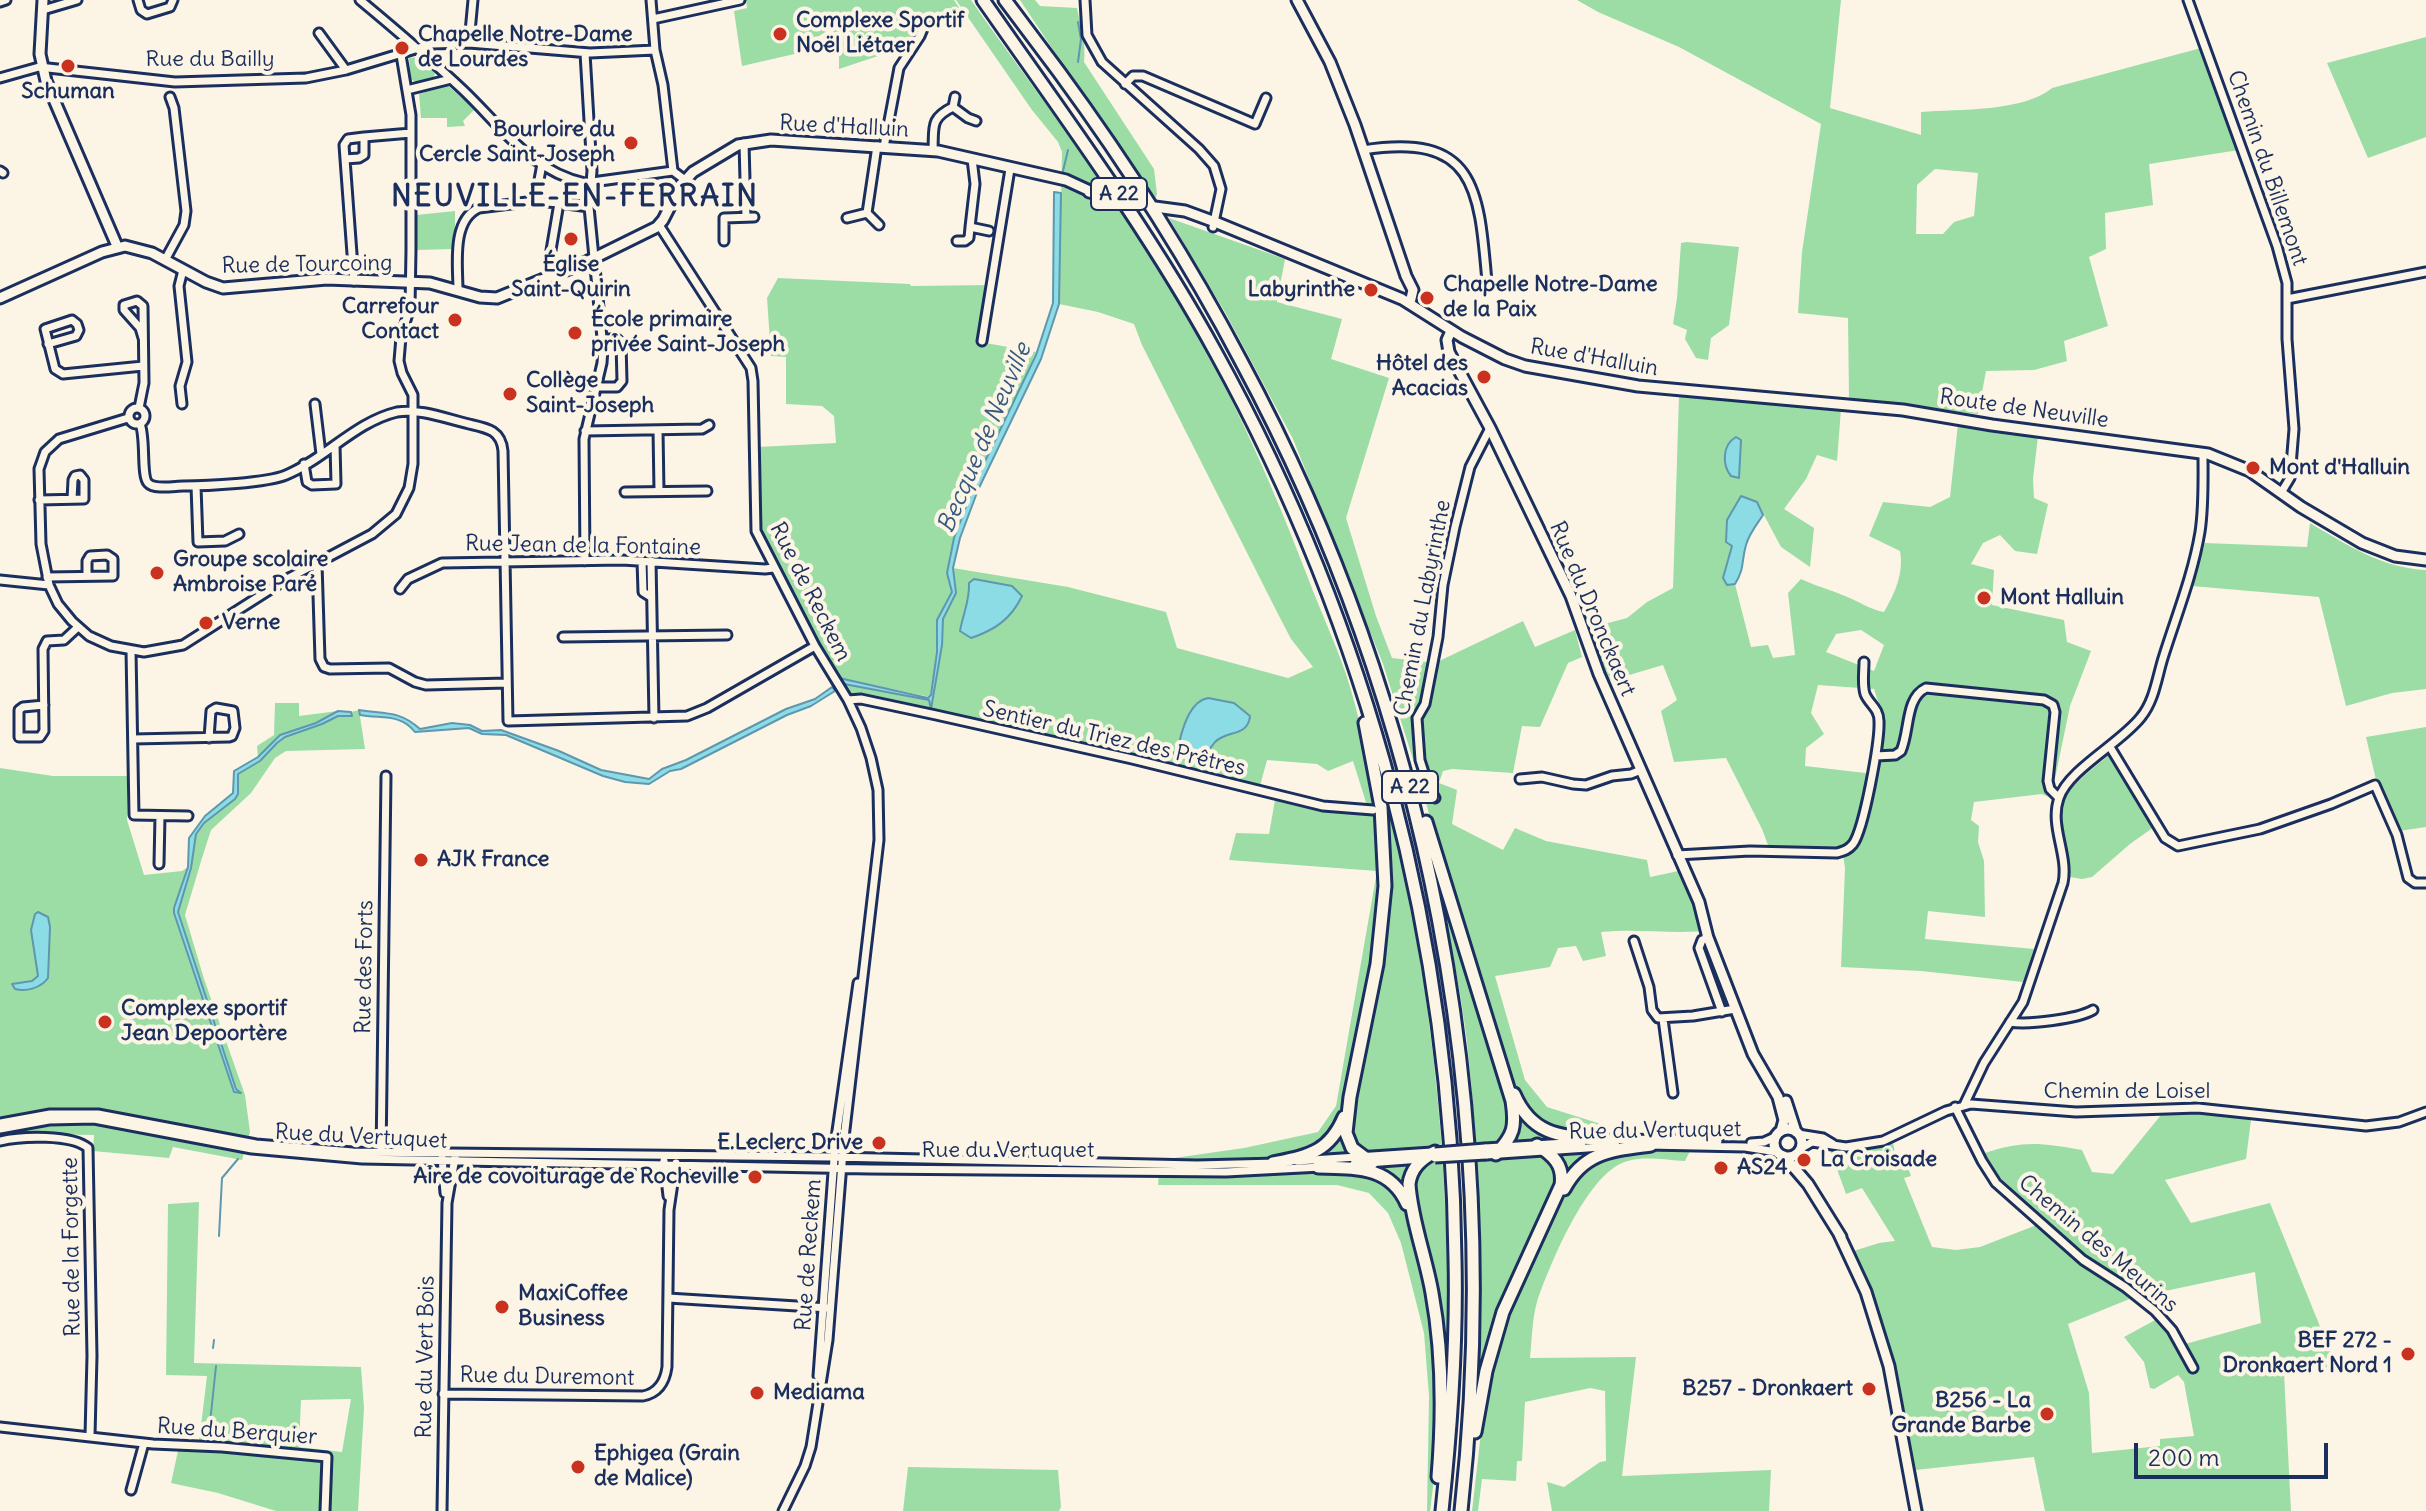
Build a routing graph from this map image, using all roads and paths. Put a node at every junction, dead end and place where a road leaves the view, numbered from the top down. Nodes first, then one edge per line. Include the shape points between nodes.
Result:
1 (77, 0) edge
2 (138, 0) edge
3 (173, 0) edge
4 (473, 0) edge
5 (651, 0) edge
6 (740, 0) edge
7 (983, 0) edge
8 (1005, 0) edge
9 (1015, 0) edge
10 (1085, 0) edge
11 (1297, 0) edge
12 (2188, 0) edge
13 (365, 2) edge
14 (43, 5) edge
15 (653, 19) junction
16 (925, 24) dead end
17 (319, 33) dead end
18 (469, 43) junction
19 (418, 49) junction
20 (655, 50) junction
21 (585, 53) junction
22 (401, 55) junction
23 (43, 67) junction
24 (346, 70) junction
25 (1060, 73) junction
26 (0, 78) edge
27 (451, 79) junction
28 (168, 81) junction
29 (1125, 84) junction
30 (407, 90) junction
31 (955, 97) dead end
32 (1266, 98) dead end
33 (953, 107) junction
34 (976, 121) dead end
35 (411, 133) junction
36 (364, 137) junction
37 (744, 143) junction
38 (881, 146) junction
39 (933, 150) junction
40 (1363, 150) junction
41 (345, 159) junction
42 (972, 159) junction
43 (542, 164) junction
44 (1010, 169) junction
45 (673, 171) junction
46 (685, 180) junction
47 (592, 184) junction
48 (1108, 196) tunnel mouth
49 (535, 201) junction
50 (559, 203) junction
51 (589, 207) junction
52 (867, 213) junction
53 (847, 218) dead end
54 (1214, 224) junction
55 (659, 225) junction
56 (879, 225) dead end
57 (970, 227) junction
58 (989, 231) dead end
59 (724, 241) dead end
60 (957, 241) dead end
61 (117, 246) junction
62 (595, 258) junction
63 (165, 260) junction
64 (183, 270) junction
65 (2426, 272) edge
66 (1406, 276) junction
67 (550, 277) junction
68 (354, 281) junction
69 (1487, 282) dead end
70 (411, 283) junction
71 (458, 290) junction
72 (0, 298) edge
73 (1399, 298) junction
74 (2287, 299) junction
75 (1410, 303) junction
76 (1451, 331) junction
77 (1462, 337) junction
78 (143, 338) junction
79 (603, 339) junction
80 (982, 341) dead end
81 (48, 344) junction
82 (1457, 365) junction
83 (143, 366) junction
84 (596, 387) junction
85 (1727, 394) joint
86 (182, 404) dead end
87 (315, 404) dead end
88 (139, 408) junction
89 (413, 412) junction
90 (128, 418) junction
91 (140, 424) junction
92 (709, 425) dead end
93 (1490, 428) junction
94 (658, 430) junction
95 (585, 431) junction
96 (335, 445) junction
97 (2203, 453) junction
98 (321, 454) junction
99 (304, 464) junction
100 (196, 486) junction
101 (659, 491) junction
102 (707, 491) dead end
103 (625, 492) dead end
104 (2281, 493) junction
105 (72, 499) dead end
106 (39, 500) junction
107 (239, 534) dead end
108 (585, 561) junction
109 (646, 561) junction
110 (505, 562) junction
111 (2426, 562) edge
112 (317, 563) junction
113 (773, 568) junction
114 (87, 576) junction
115 (0, 580) edge
116 (48, 581) junction
117 (400, 589) dead end
118 (1337, 618) junction
119 (1358, 621) junction
120 (78, 627) junction
121 (727, 635) dead end
122 (563, 637) dead end
123 (653, 637) junction
124 (815, 646) junction
125 (131, 651) junction
126 (1864, 662) dead end
127 (507, 683) junction
128 (848, 700) junction
129 (44, 705) junction
130 (654, 718) junction
131 (209, 738) junction
132 (133, 739) junction
133 (2110, 747) junction
134 (1876, 756) junction
135 (1641, 770) junction
136 (386, 776) dead end
137 (1520, 779) dead end
138 (1435, 798) dead end
139 (2059, 798) junction
140 (1373, 810) dead end
141 (160, 816) junction
142 (188, 816) dead end
143 (1677, 855) junction
144 (159, 864) dead end
145 (2426, 883) edge
146 (1708, 938) junction
147 (1634, 941) dead end
148 (1735, 1009) junction
149 (2093, 1010) dead end
150 (1722, 1012) junction
151 (1663, 1019) junction
152 (2010, 1022) junction
153 (1748, 1041) junction
154 (1501, 1065) junction
155 (1673, 1093) dead end
156 (1350, 1097) junction
157 (1959, 1106) junction
158 (2426, 1112) edge
159 (0, 1123) edge
160 (0, 1129) edge
161 (1797, 1133) junction
162 (1778, 1134) junction
163 (1606, 1140) junction
164 (0, 1141) edge
165 (238, 1144) junction
166 (1651, 1145) junction
167 (1835, 1146) junction
168 (1542, 1148) junction
169 (1799, 1150) junction
170 (1492, 1151) junction
171 (1781, 1154) junction
172 (381, 1156) junction
173 (1431, 1156) junction
174 (442, 1157) junction
175 (455, 1157) junction
176 (838, 1157) junction
177 (664, 1160) junction
178 (677, 1160) junction
179 (1367, 1160) junction
180 (1273, 1163) junction
181 (1318, 1167) junction
182 (837, 1168) junction
183 (1808, 1184) junction
184 (447, 1203) junction
185 (669, 1210) junction
186 (1537, 1239) junction
187 (1422, 1248) junction
188 (668, 1298) junction
189 (828, 1308) junction
190 (2193, 1368) dead end
191 (443, 1394) junction
192 (0, 1427) edge
193 (90, 1436) junction
194 (144, 1443) junction
195 (131, 1490) dead end
196 (1461, 1509) edge
197 (325, 1511) edge
198 (442, 1511) edge
199 (785, 1511) edge
200 (1436, 1511) edge
201 (1442, 1511) edge
202 (1916, 1511) edge

1 - 14 street
2 - 3 street via 147,14 170,7
4 - 18 street
5 - 15 street
6 - 15 street
7 - 118 highway, A 22 via 1131,213 1204,331 1280,480
8 - 25 highway, A 22
9 - 25 highway
10 - 29 street via 1090,43
11 - 40 main road via 1330,62
12 - 74 street, Chemin du Billemont via 2277,246
13 - 19 street
14 - 23 main road
15 - 20 street
16 - 38 street via 899,68
17 - 24 street
18 - 19 street, Rue du Bailly via 426,44
18 - 21 street, Rue du Bailly
19 - 22 street, Rue du Bailly
19 - 27 street
20 - 21 street, Rue du Bailly
20 - 45 street
21 - 47 street
22 - 24 street, Rue du Bailly
22 - 30 street
23 - 26 street, Rue du Bailly
23 - 28 street, Rue du Bailly
23 - 61 main road
24 - 28 street, Rue du Bailly via 306,78
25 - 119 highway, A 22 via 1151,209 1239,356 1307,494
27 - 30 street
27 - 43 street via 506,138
28 - 63 street via 186,206 184,225
29 - 32 street via 1140,75 1255,124
29 - 54 street via 1212,162 1221,189
30 - 35 street
31 - 33 street
33 - 34 street
33 - 39 street via 936,119
35 - 36 street
35 - 70 street
36 - 41 street via 346,141
36 - 41 street via 364,155
37 - 38 main road, Rue d'Halluin
37 - 46 main road, Rue d'Halluin
37 - 59 street via 750,217 724,218
38 - 39 main road, Rue d'Halluin
38 - 52 street
39 - 42 main road, Rue d'Halluin
40 - 66 main road
40 - 69 street via 1425,148 1459,167 1471,185 1481,223
41 - 68 street
42 - 44 main road, Rue d'Halluin
42 - 57 street
43 - 47 street
43 - 49 street
44 - 48 main road, Rue d'Halluin via 1066,180
44 - 80 street
45 - 46 street
45 - 47 street
46 - 55 main road
47 - 51 street
49 - 50 street
49 - 71 street via 472,212 459,233
50 - 51 street
50 - 67 street
51 - 62 street
52 - 53 street
52 - 56 street
54 - 54 main road, Rue d'Halluin via 1185,211 1155,207
54 - 73 main road, Rue d'Halluin
55 - 62 main road, Rue de Tourcoing
55 - 113 street, Rue de Reckem via 751,368 754,523
57 - 58 street
57 - 60 street via 969,238
61 - 63 main road, Rue de Tourcoing via 137,247
61 - 72 main road
62 - 67 main road, Rue de Tourcoing
62 - 79 street
63 - 64 main road, Rue de Tourcoing
64 - 68 main road, Rue de Tourcoing via 227,288
64 - 86 street via 179,286 187,362 180,386
65 - 74 street
66 - 73 main road
66 - 75 main road via 1413,291
67 - 71 main road, Rue de Tourcoing via 493,298
68 - 70 main road, Rue de Tourcoing
70 - 71 main road, Rue de Tourcoing
70 - 89 street via 399,361 412,391
73 - 75 main road, Rue d'Halluin
74 - 104 street, Chemin du Billemont via 2294,435 2290,478
75 - 76 main road, Rue d'Halluin
76 - 77 main road, Rue d'Halluin
76 - 82 main road, Rue du Dronckaert via 1448,347
77 - 82 main road via 1455,350
77 - 85 main road, Rue d'Halluin via 1505,359 1550,371
78 - 78 street via 143,306 137,301 124,305
78 - 83 street
79 - 84 street
79 - 84 street via 621,343 622,381 617,387
81 - 81 street via 74,337 77,324 72,320 45,329
81 - 83 street via 55,369 63,374
82 - 93 main road, Rue du Dronckaert
83 - 88 street
84 - 95 street
85 - 97 main road, Route de Neuville via 1903,410
87 - 98 street
88 - 90 street
88 - 91 street via 145,415
89 - 96 street via 380,418
89 - 110 street via 484,427 499,436
89 - 112 street via 412,474 399,509 377,531
90 - 91 street
90 - 106 street via 51,445 39,465
91 - 100 street via 147,483
92 - 94 street
93 - 135 main road, Rue du Dronckaert via 1571,596
93 - 138 street, Chemin du Labyrinthe via 1470,467 1444,576 1425,704 1417,718 1420,760
94 - 95 street
94 - 101 street
95 - 108 street
96 - 98 street
96 - 99 street via 336,484 307,482
97 - 104 main road, Route de Neuville via 2242,467
97 - 133 street via 2200,533 2180,608 2147,708
98 - 99 street
99 - 100 street via 278,478
100 - 107 street via 198,542 225,541
101 - 102 street
101 - 103 street
104 - 111 main road, Route de Neuville via 2372,553 2393,561
105 - 106 street
106 - 116 street
108 - 109 street, Rue Jean de la Fontaine
108 - 110 street, Rue Jean de la Fontaine
109 - 113 street, Rue Jean de la Fontaine
109 - 123 street
110 - 117 street, Rue Jean de la Fontaine via 438,564
110 - 127 street
112 - 125 street via 186,644
112 - 127 street via 319,653 324,667 389,668 426,685
113 - 124 street, Rue de Reckem
114 - 114 street via 90,556 113,559 113,576
114 - 116 street
115 - 116 street
116 - 120 street via 61,609
118 - 156 highway via 1374,760 1385,858 1379,952
118 - 201 highway, A 22 via 1401,827 1442,1053 1456,1272
119 - 154 highway via 1389,698
119 - 196 highway, A 22 via 1423,840 1460,1054 1474,1285
120 - 125 street via 105,644
120 - 129 street via 68,638 44,645
121 - 123 street
122 - 123 street
123 - 130 street
124 - 128 street, Rue de Reckem
124 - 130 street via 702,711
125 - 132 street
126 - 134 street via 1864,690 1879,718
127 - 130 street via 508,721
128 - 140 street, Sentier du Triez des Prêtres via 936,715 1323,806
128 - 176 street, Rue de Reckem via 869,751 879,804 879,840
129 - 129 street via 19,710 19,737 42,736
131 - 131 street via 211,711 233,711 234,735
131 - 132 street
132 - 141 street via 134,815
133 - 139 street via 2074,777
133 - 145 street via 2165,838 2178,846 2260,829 2375,785 2397,835 2408,878
134 - 139 street via 1901,751 1914,699 1926,688 2044,700 2055,712 2048,781
134 - 143 street via 1858,834 1844,851
135 - 137 street via 1586,785
135 - 143 main road, Rue du Dronckaert
136 - 172 street, Rue des Forts
139 - 152 street via 2056,823 2064,879 2027,991
141 - 142 street
141 - 144 street
143 - 146 main road, Rue du Dronckaert via 1699,902
146 - 148 main road, Rue du Dronckaert
146 - 150 street via 1699,948
147 - 151 street via 1653,1012
148 - 150 street
148 - 153 main road, Rue du Dronckaert
149 - 152 street
150 - 151 street
151 - 155 street
152 - 157 street
153 - 161 main road, Rue du Dronckaert via 1780,1086
153 - 162 main road, Rue du Dronckaert via 1778,1097 1784,1117
154 - 163 highway via 1522,1111 1535,1125 1560,1135
154 - 170 highway via 1515,1119 1513,1132
156 - 179 highway via 1346,1137
156 - 180 highway via 1339,1128 1325,1145
157 - 158 street, Chemin de Loisel via 2076,1112 2191,1108 2366,1126
157 - 167 street, Chemin de Loisel via 1883,1141
157 - 190 street, Chemin des Meurins via 1996,1183 2083,1260 2155,1311
159 - 165 street via 50,1114 98,1114
160 - 165 street via 94,1119
161 - 162 main road via 1790,1129
161 - 167 street, Chemin de Loisel via 1825,1138
161 - 169 main road
162 - 163 street, Rue du Vertuquet via 1761,1143
162 - 171 main road via 1774,1145
163 - 168 street, Rue du Vertuquet
164 - 193 street, Rue de la Forgette via 63,1140 89,1151
165 - 172 street, Rue du Vertuquet via 312,1156
166 - 168 street, Rue du Vertuquet
166 - 171 street, Rue du Vertuquet via 1745,1147
166 - 186 highway via 1584,1163 1567,1182
167 - 169 street, Chemin de Loisel via 1812,1142
168 - 170 street, Rue du Vertuquet
168 - 186 highway via 1558,1164 1562,1181
169 - 171 main road via 1792,1156
169 - 183 main road via 1797,1160
170 - 173 street, Rue du Vertuquet, bridge
171 - 183 main road
172 - 174 street, Rue du Vertuquet
173 - 179 street, Rue du Vertuquet
173 - 179 street, Rue du Vertuquet
173 - 187 highway via 1412,1172 1409,1184
174 - 175 street, Rue du Vertuquet
174 - 184 street, Rue du Vert Bois
175 - 177 street, Rue du Vertuquet
175 - 184 street, Rue du Vert Bois
176 - 178 street, Rue du Vertuquet
176 - 180 street, Rue du Vertuquet
176 - 182 street, Rue de Reckem
177 - 178 street, Rue du Vertuquet
177 - 185 street, Rue du Duremont
178 - 182 street, Rue du Vertuquet
178 - 185 street, Rue du Duremont
179 - 180 street, Rue du Vertuquet
179 - 181 street, Rue du Vertuquet
181 - 182 street, Rue du Vertuquet via 1226,1172
181 - 187 highway via 1362,1169 1390,1181 1402,1194
182 - 189 street, Rue de Reckem
183 - 202 main road via 1839,1234 1868,1298 1892,1377
184 - 191 street, Rue du Vert Bois
185 - 188 street, Rue du Duremont
186 - 196 highway via 1492,1347
187 - 200 highway via 1441,1377
188 - 189 street
188 - 191 street, Rue du Duremont via 667,1372 659,1388 647,1395
189 - 199 street, Rue de Reckem via 807,1460
191 - 198 street, Rue du Vert Bois
192 - 193 street, Rue du Berquier
193 - 194 street, Rue du Berquier
194 - 195 street, Rue du Berquier
194 - 197 street, Rue du Berquier via 327,1457

